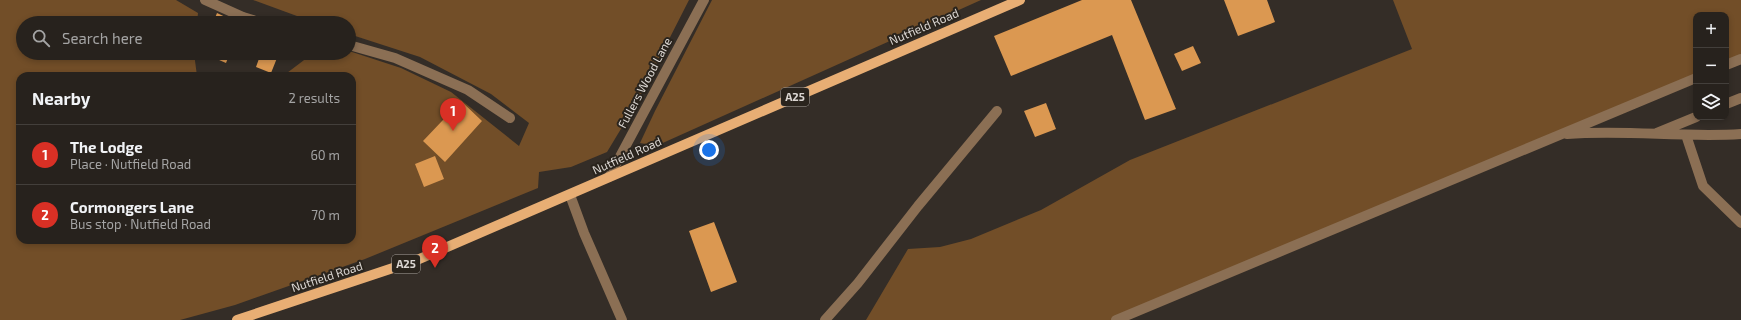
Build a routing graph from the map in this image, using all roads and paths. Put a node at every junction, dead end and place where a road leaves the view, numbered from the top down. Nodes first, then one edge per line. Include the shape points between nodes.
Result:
1 (205, 0) edge
2 (704, 0) edge
3 (1020, 0) edge
4 (242, 16) edge
5 (356, 47) edge
6 (1741, 59) edge
7 (1729, 64) edge
8 (1693, 79) edge
9 (1741, 98) edge
10 (1729, 103) edge
11 (996, 111) dead end
12 (1693, 117) edge
13 (510, 118) dead end
14 (1741, 129) edge
15 (1654, 134) junction
16 (1741, 134) edge
17 (1558, 135) junction
18 (1686, 135) junction
19 (1726, 135) junction
20 (609, 178) junction
21 (570, 195) junction
22 (1741, 223) edge
23 (238, 320) edge
24 (622, 320) edge
25 (825, 320) edge
26 (1116, 320) edge

1 - 4 street
2 - 20 street, Fullers Wood Lane
3 - 20 main road, Nutfield Road / A25
5 - 13 street via 395,58 468,90
6 - 7 street
8 - 17 street
9 - 10 street
11 - 25 street via 858,283
12 - 15 street
14 - 19 street
15 - 17 street via 1616,132
15 - 18 street
16 - 19 street
17 - 26 street
18 - 19 street
18 - 22 street via 1703,186
20 - 21 main road, Nutfield Road / A25
21 - 23 main road, Nutfield Road / A25 via 417,260
21 - 24 street

